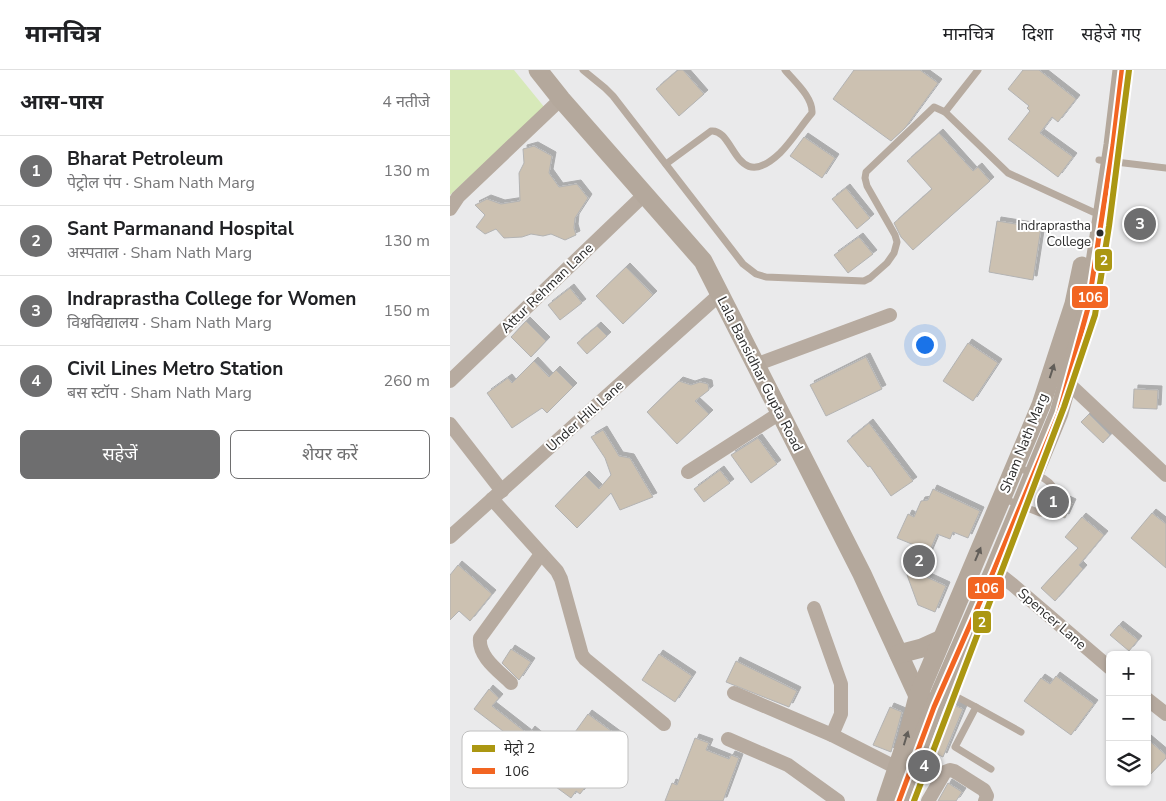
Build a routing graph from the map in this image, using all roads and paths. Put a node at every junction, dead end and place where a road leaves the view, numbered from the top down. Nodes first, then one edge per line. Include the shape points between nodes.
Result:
1 (538, 70) edge
2 (583, 70) edge
3 (785, 70) edge
4 (978, 70) edge
5 (1110, 70) edge
6 (1122, 70) edge
7 (561, 99) junction
8 (945, 112) junction
9 (1105, 161) junction
10 (666, 164) junction
11 (1166, 168) edge
12 (645, 194) junction
13 (450, 208) edge
14 (1092, 212) junction
15 (719, 294) junction
16 (890, 315) dead end
17 (756, 365) junction
18 (450, 381) edge
19 (1067, 382) junction
20 (780, 413) junction
21 (450, 424) edge
22 (1015, 467) junction
23 (688, 472) dead end
24 (1033, 475) junction
25 (1166, 475) edge
26 (1055, 494) dead end
27 (497, 495) junction
28 (1002, 498) junction
29 (1020, 506) junction
30 (1048, 510) dead end
31 (450, 537) edge
32 (542, 554) junction
33 (994, 570) junction
34 (814, 608) dead end
35 (942, 640) junction
36 (899, 654) junction
37 (1106, 665) edge
38 (511, 683) dead end
39 (942, 689) junction
40 (734, 692) dead end
41 (918, 696) junction
42 (1151, 702) edge
43 (934, 707) junction
44 (976, 707) junction
45 (1166, 714) edge
46 (664, 724) dead end
47 (1021, 732) dead end
48 (832, 735) junction
49 (728, 739) dead end
50 (897, 768) junction
51 (992, 769) dead end
52 (838, 801) edge
53 (886, 801) edge
54 (899, 801) edge
55 (928, 801) edge
56 (984, 801) edge

1 - 7 main road, Lala Bansidhar Gupta Road
2 - 10 lane via 613,96
3 - 10 lane via 808,98 812,113 770,160 756,168 751,167 742,162 720,134 711,131
4 - 8 lane
5 - 9 main road, Sham Nath Marg
6 - 9 main road, Sham Nath Marg
7 - 12 main road, Lala Bansidhar Gupta Road
7 - 13 street
8 - 10 lane via 934,107 930,110 866,172 867,186 897,242 886,263 864,281 766,277 749,270
8 - 14 lane via 1008,173
9 - 11 lane
9 - 14 main road, Sham Nath Marg
9 - 19 main road, Sham Nath Marg via 1088,308
12 - 15 main road, Lala Bansidhar Gupta Road via 703,261
12 - 18 street, Attur Rehman Lane
22 -> 14 main road, Sham Nath Marg via 1041,405 1074,304
15 - 17 main road, Lala Bansidhar Gupta Road
15 - 27 street, Under Hill Lane
16 - 17 street
17 - 20 main road, Lala Bansidhar Gupta Road
19 - 24 main road, Sham Nath Marg via 1059,413
19 - 25 street
20 - 23 street
20 - 36 main road, Lala Bansidhar Gupta Road
21 - 27 street
22 - 24 lane
22 - 28 main road, Sham Nath Marg
24 - 26 lane via 1050,483
24 - 29 main road, Sham Nath Marg
27 - 31 street, Under Hill Lane
27 - 32 street
28 - 29 lane
35 -> 28 main road, Sham Nath Marg
29 - 30 lane via 1042,513
29 - 33 main road, Sham Nath Marg
32 - 38 street via 480,638 483,655
32 - 46 street via 561,579 582,655
33 - 37 street, Spencer Lane
33 - 39 main road, Sham Nath Marg
34 - 48 street via 841,684 841,714
35 - 36 main road
35 - 41 main road, Sham Nath Marg
36 - 41 main road, Lala Bansidhar Gupta Road
39 - 43 main road, Sham Nath Marg
39 - 44 lane
40 - 48 street
41 - 43 main road
50 -> 41 main road, Sham Nath Marg
42 - 45 street
43 - 54 main road, Sham Nath Marg
44 - 47 lane
44 - 51 lane via 955,747
48 - 50 street
49 - 52 street via 788,765
50 - 53 main road, Sham Nath Marg
55 - 56 street via 950,770 984,790 988,796

